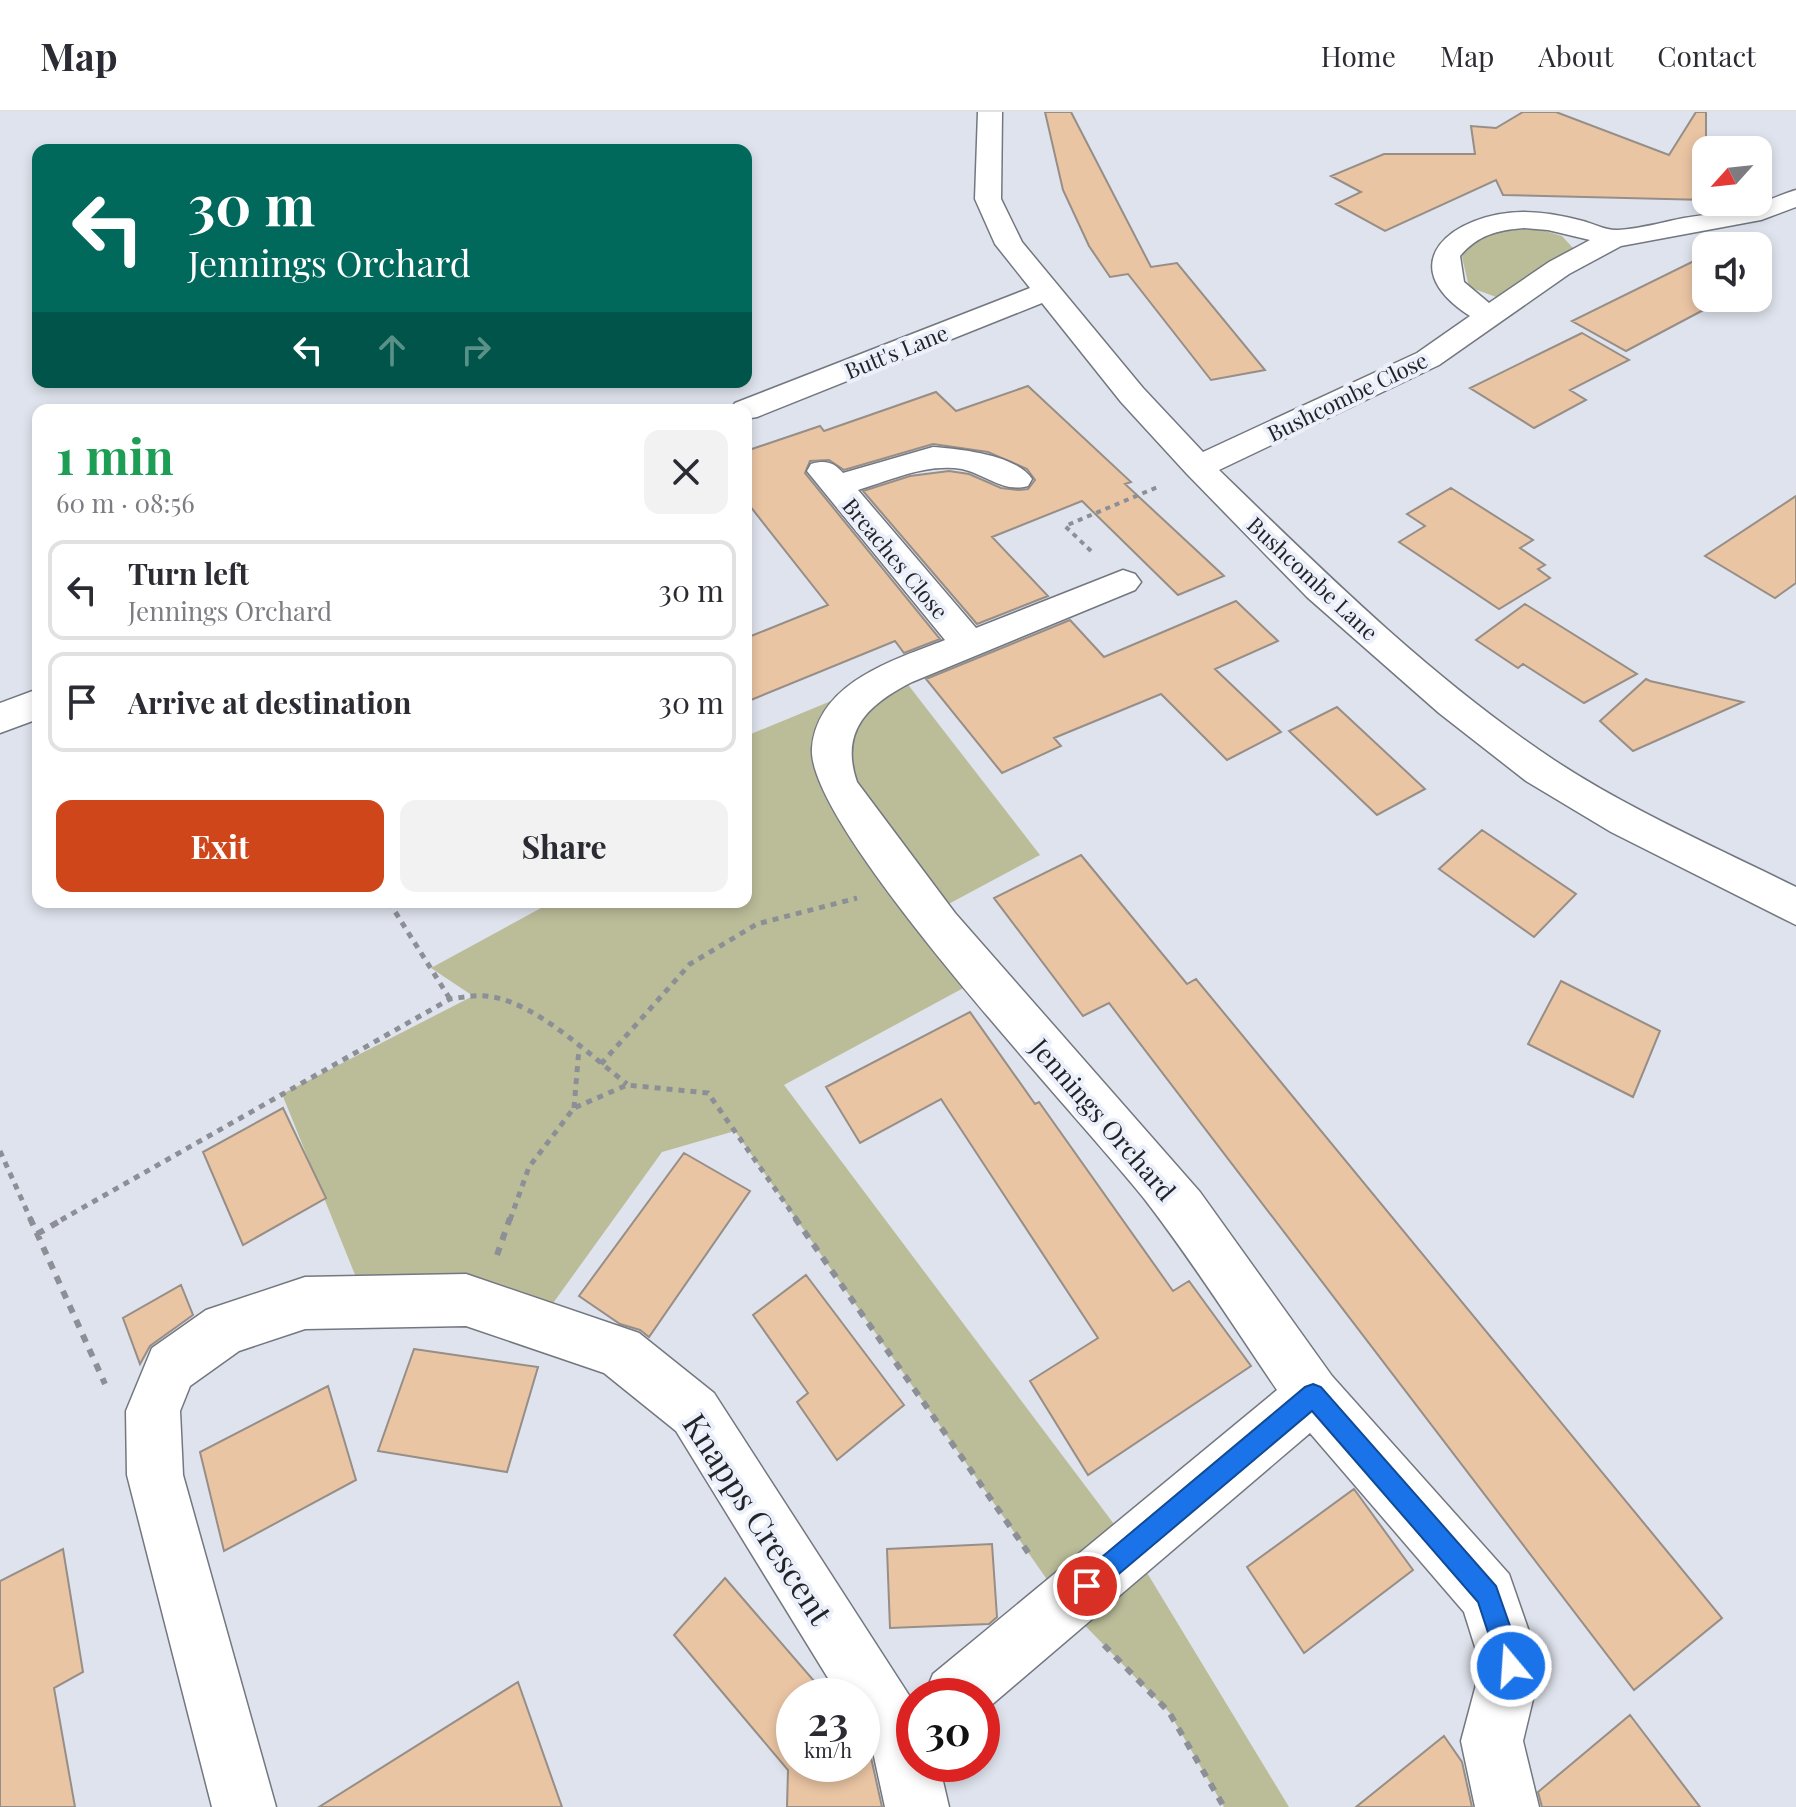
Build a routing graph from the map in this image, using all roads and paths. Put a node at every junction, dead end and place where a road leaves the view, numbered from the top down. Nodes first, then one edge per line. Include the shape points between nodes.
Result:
1 (990, 112) edge
2 (1796, 198) edge
3 (1613, 239) junction
4 (1047, 291) junction
5 (1489, 315) junction
6 (752, 408) edge
7 (1198, 467) junction
8 (1016, 479) dead end
9 (1161, 485) dead end
10 (1123, 582) joint
11 (970, 645) junction
12 (32, 706) edge
13 (0, 719) edge
14 (902, 880) junction
15 (1796, 907) edge
16 (393, 908) edge
17 (450, 999) junction
18 (579, 1048) junction
19 (601, 1064) junction
20 (627, 1085) junction
21 (574, 1108) junction
22 (0, 1151) edge
23 (37, 1234) junction
24 (478, 1305) junction
25 (1313, 1395) junction
26 (153, 1411) junction
27 (1064, 1604) junction
28 (976, 1678) edge
29 (896, 1718) edge
30 (914, 1782) edge
31 (244, 1807) edge
32 (917, 1807) edge
33 (1224, 1807) edge
34 (1507, 1807) edge

1 - 4 street, Bushcombe Lane via 988,199 1009,244
2 - 3 street, Bushcombe Close via 1761,212
3 - 5 street, Bushcombe Close
3 - 5 street, Bushcombe Close via 1593,230 1543,222 1497,223 1462,236 1446,254 1446,276 1463,300
4 - 6 street, Butt's Lane
4 - 7 street, Bushcombe Lane
5 - 7 street, Bushcombe Close via 1428,359
7 - 15 street, Bushcombe Lane via 1319,588 1452,703 1540,770 1625,821
8 - 11 street, Breaches Close via 970,460 933,457 830,479
9 - 10 path via 1065,526
10 - 11 street, Jennings Orchard
11 - 14 street, Jennings Orchard via 866,691 840,719 833,740 837,784
12 - 13 street
14 - 19 path via 843,903 757,924 690,964
14 - 25 street, Jennings Orchard via 1163,1184
16 - 17 path
17 - 18 path via 498,998
17 - 23 path
18 - 19 path
18 - 21 path
19 - 20 path
20 - 21 path
20 - 27 path via 708,1093
21 - 24 path via 529,1167
22 - 23 path
23 - 26 path via 120,1417
24 - 26 street, Knapps Crescent via 466,1300 305,1303 225,1329 171,1367
24 - 29 street, Knapps Crescent via 620,1352 695,1412
25 - 27 street
25 - 34 street, Jennings Orchard via 1488,1595 1511,1666 1492,1741
26 - 31 street, Knapps Crescent via 155,1475
27 - 28 street
27 - 33 path via 1169,1712
30 - 32 street, Knapps Crescent

